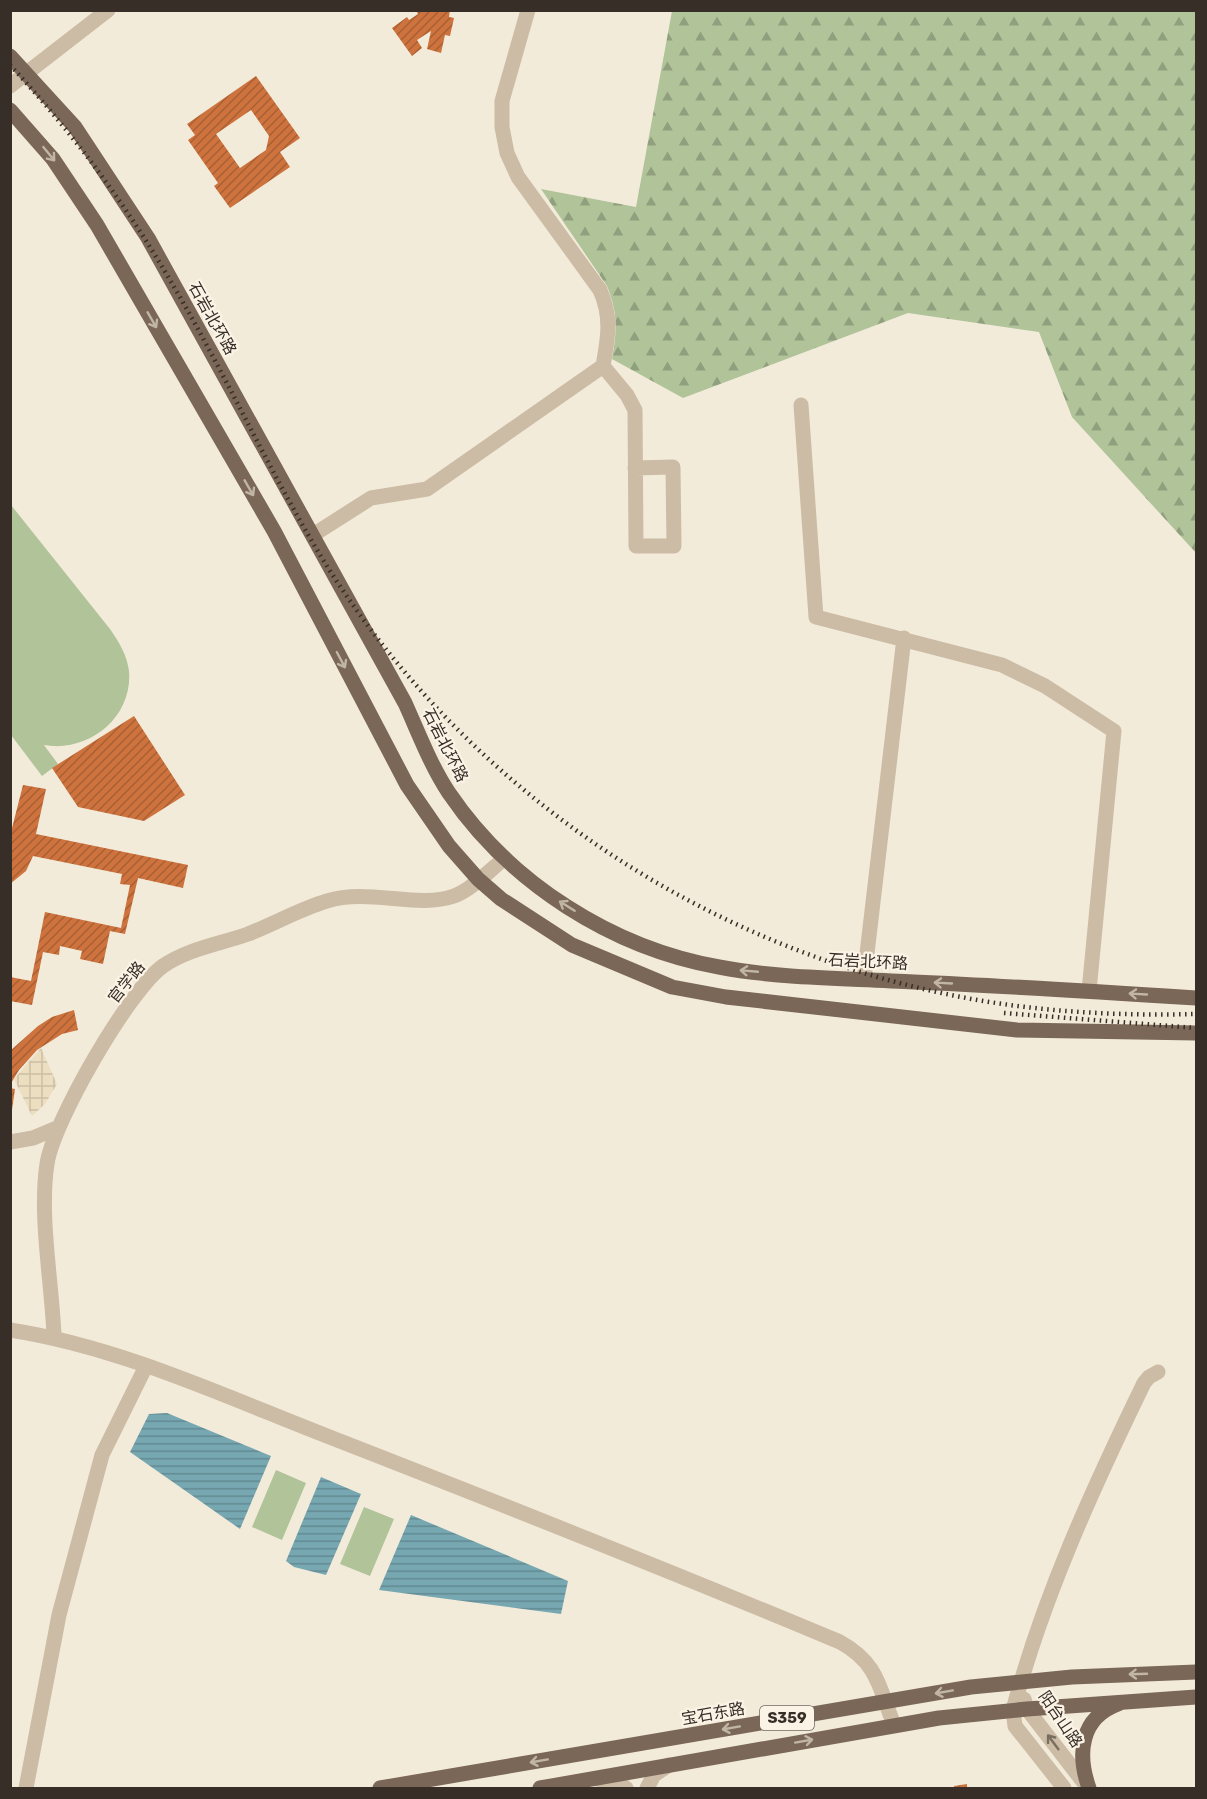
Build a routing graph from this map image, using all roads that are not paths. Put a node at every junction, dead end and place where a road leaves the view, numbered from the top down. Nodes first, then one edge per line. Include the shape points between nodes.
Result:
1 (108, 10) edge
2 (528, 10) edge
3 (10, 56) edge
4 (28, 73) junction
5 (10, 86) edge
6 (10, 110) edge
7 (603, 366) junction
8 (801, 405) dead end
9 (636, 468) junction
10 (313, 535) junction
11 (903, 638) junction
12 (505, 858) junction
13 (478, 879) junction
14 (864, 979) junction
15 (1089, 992) junction
16 (1197, 998) edge
17 (1197, 1033) edge
18 (57, 1128) junction
19 (10, 1142) edge
20 (10, 1330) edge
21 (54, 1336) junction
22 (146, 1366) junction
23 (1158, 1372) dead end
24 (1197, 1672) edge
25 (1020, 1682) junction
26 (1197, 1697) edge
27 (1127, 1701) junction
28 (885, 1702) junction
29 (1020, 1709) junction
30 (894, 1725) junction
31 (669, 1765) junction
32 (596, 1779) junction
33 (26, 1788) edge
34 (380, 1788) edge
35 (540, 1788) edge
36 (626, 1788) edge
37 (647, 1788) edge
38 (1064, 1788) edge
39 (1089, 1788) edge

1 - 4 street
2 - 7 street via 502,101 507,153 518,177 606,303 609,331
3 - 4 main road, 石岩北环路
4 - 5 street
4 - 10 main road, 石岩北环路 via 75,127 115,184
6 -> 13 main road via 53,159 97,225 274,531 406,785 426,817
7 - 9 street via 635,410
7 - 10 street via 427,489 371,498
8 - 11 street via 816,617
9 - 9 street via 673,467 674,546 636,546
10 - 12 main road, 石岩北环路 via 405,703 448,792
11 - 14 street
11 - 15 street via 1002,665 1045,686 1114,730
12 - 13 street, 官学路
14 -> 12 main road, 石岩北环路 via 719,968 654,949 582,916 546,893
13 - 17 main road via 531,920 572,945 672,987 726,997 1017,1030
13 - 18 street, 官学路 via 455,896 438,899 376,895 327,901 165,964 146,980 113,1029
15 -> 14 main road, 石岩北环路
16 -> 15 main road, 石岩北环路
18 - 19 street
18 - 21 street, 官学路 via 46,1165 45,1191
20 - 21 street
21 - 22 street
22 - 28 street via 615,1548 840,1642 859,1653 873,1669
22 - 33 street via 102,1455 59,1616
23 - 25 street via 1144,1383 1091,1495 1042,1614
24 -> 25 main road, 宝石东路 / S359
25 -> 28 main road, 宝石东路 / S359
25 - 29 street, 阳台山路
26 - 27 main road, S359
27 - 29 main road, S359
27 - 39 main road via 1098,1715 1086,1731 1082,1755
28 - 30 street
28 -> 34 main road, 宝石东路 / S359
29 - 30 main road, S359
29 - 38 street, 阳台山路 via 1015,1726
39 -> 29 street, 阳台山路
31 -> 30 main road, S359
31 - 32 main road, S359
31 - 37 street via 654,1775
32 - 35 main road, S359
32 - 36 street via 614,1781

